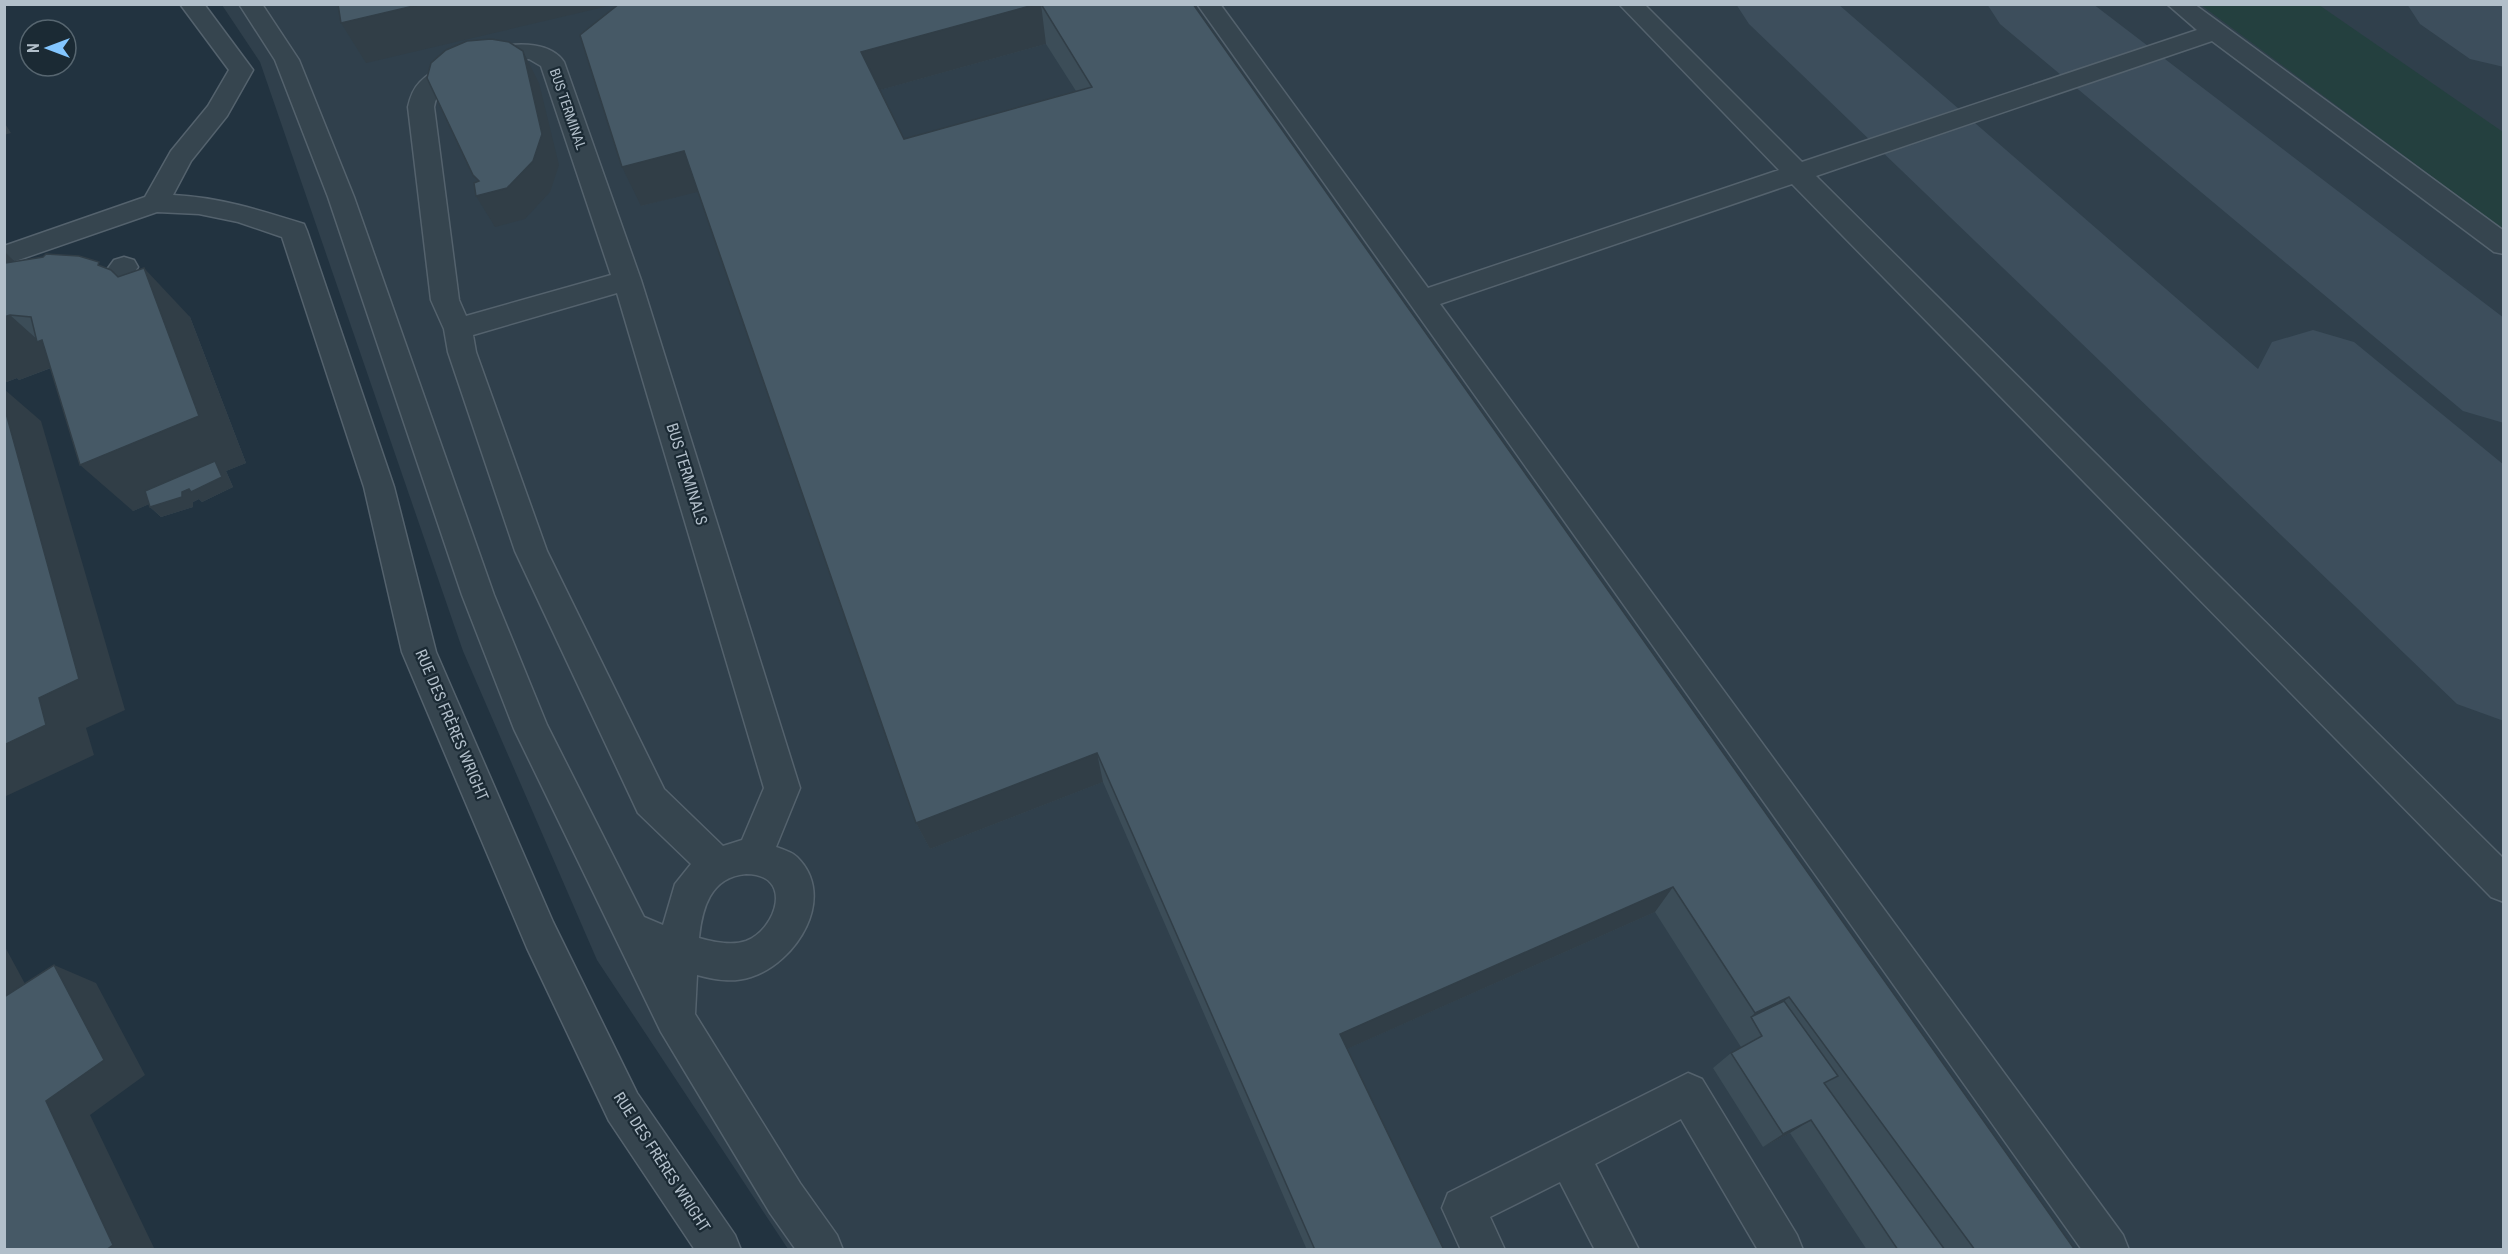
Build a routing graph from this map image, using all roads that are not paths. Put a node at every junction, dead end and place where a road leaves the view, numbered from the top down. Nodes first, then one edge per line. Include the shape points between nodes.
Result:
1 (191, 4) edge
2 (250, 4) edge
3 (1208, 4) edge
4 (1630, 4) edge
5 (2178, 4) edge
6 (2215, 32) junction
7 (1797, 173) junction
8 (154, 203) junction
9 (2504, 245) edge
10 (4, 256) edge
11 (627, 280) junction
12 (1422, 300) junction
13 (460, 341) junction
14 (754, 856) junction
15 (717, 865) junction
16 (2504, 885) edge
17 (632, 930) junction
18 (681, 952) junction
19 (675, 1018) junction
20 (1568, 1156) junction
21 (720, 1250) edge
22 (822, 1250) edge
23 (1484, 1250) edge
24 (1618, 1250) edge
25 (1782, 1250) edge
26 (2108, 1250) edge

1 - 8 street via 241,70 218,110 180,157
2 - 17 street via 287,60 337,186 478,595 531,729
3 - 12 street
4 - 7 street
5 - 6 street
6 - 7 street
6 - 9 street
7 - 12 street
7 - 16 street
8 - 10 street
8 - 21 street, RUE DES FRÈRES WRIGHT via 200,205 294,231 379,487 419,652 540,935 623,1107
11 - 13 street
11 - 13 street, BUS TERMINAL via 552,62 529,52 485,59 436,80 424,92 421,107 445,300
11 - 14 street, BUS TERMINALS via 782,788
12 - 26 street
13 - 15 street, BUS TERMINAL via 531,552 651,801
14 - 15 street
14 - 18 street via 771,860 785,870 793,884 796,901 782,936 768,950 733,963
15 - 18 street via 689,893 683,911
17 - 18 street
17 - 19 street
18 - 19 street
19 - 22 street via 785,1198
20 - 23 street via 1463,1208
20 - 24 street
20 - 25 street via 1688,1093

